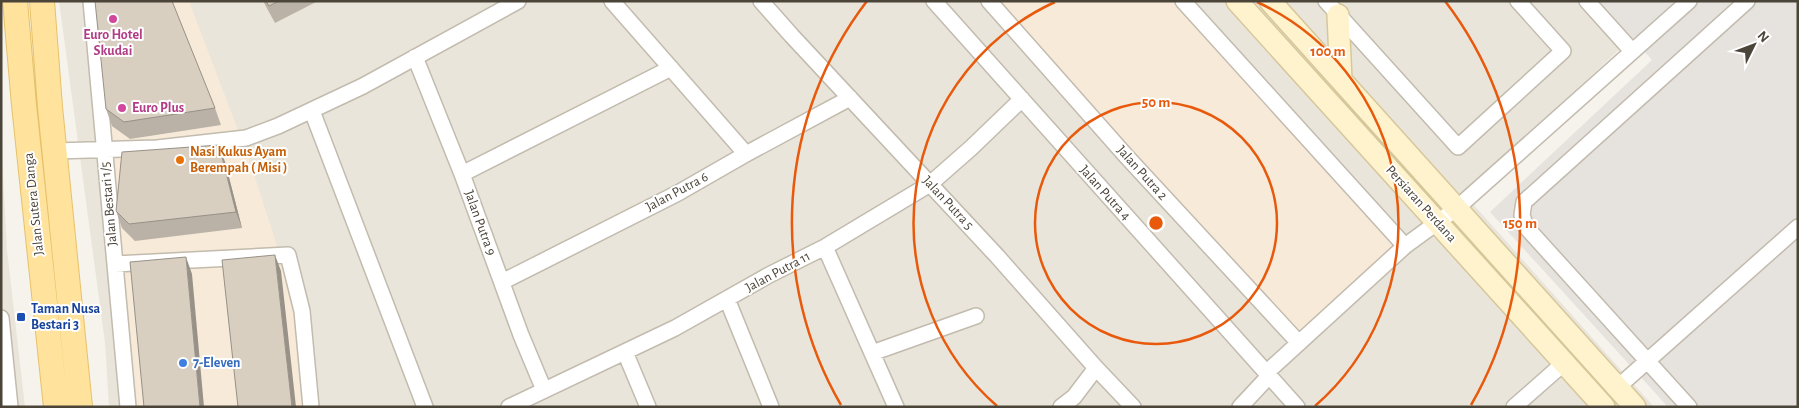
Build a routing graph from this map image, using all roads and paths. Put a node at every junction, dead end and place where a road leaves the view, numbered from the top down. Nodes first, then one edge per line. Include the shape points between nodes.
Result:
1 (16, 1) edge
2 (42, 1) edge
3 (91, 1) edge
4 (518, 1) edge
5 (612, 1) edge
6 (761, 1) edge
7 (934, 1) edge
8 (989, 1) edge
9 (1183, 1) edge
10 (1237, 1) edge
11 (1270, 1) edge
12 (1518, 1) edge
13 (1587, 1) edge
14 (1689, 1) edge
15 (1747, 1) edge
16 (1332, 8) edge
17 (1632, 51) junction
18 (414, 57) junction
19 (671, 68) junction
20 (1341, 80) junction
21 (850, 98) junction
22 (1022, 99) junction
23 (312, 111) junction
24 (104, 148) junction
25 (55, 151) junction
26 (746, 154) junction
27 (462, 174) junction
28 (930, 184) junction
29 (1457, 208) junction
30 (1437, 221) junction
31 (1798, 227) edge
32 (1404, 246) junction
33 (825, 247) junction
34 (115, 264) junction
35 (502, 282) junction
36 (727, 299) junction
37 (976, 316) dead end
38 (1, 318) edge
39 (1299, 343) junction
40 (625, 352) junction
41 (872, 354) junction
42 (1648, 361) junction
43 (1564, 363) junction
44 (1096, 368) junction
45 (1268, 374) junction
46 (1618, 387) junction
47 (544, 390) junction
48 (10, 407) edge
49 (56, 407) edge
50 (80, 407) edge
51 (128, 407) edge
52 (311, 407) edge
53 (425, 407) edge
54 (509, 407) edge
55 (648, 407) edge
56 (771, 407) edge
57 (896, 407) edge
58 (1061, 407) edge
59 (1132, 407) edge
60 (1240, 407) edge
61 (1297, 407) edge
62 (1514, 407) edge
63 (1604, 407) edge
64 (1636, 407) edge
65 (1689, 407) edge

1 - 49 main road, Jalan Sutera Danga
2 - 25 main road, Jalan Sutera Danga
3 - 24 street, Jalan Bestari 1/5
4 - 18 street
5 - 19 street
6 - 21 street, Jalan Putra 5
7 - 22 street, Jalan Putra 4
8 - 39 street, Jalan Putra 2 via 1127,157
9 - 32 street
10 - 30 main road, Persiaran Perdana
11 - 20 main road, Persiaran Perdana
12 - 16 street via 1563,51 1458,147
13 - 17 street
14 - 17 street
15 - 42 street via 1524,202 1522,215 1526,227
16 - 20 main road
17 - 29 street
18 - 23 street
18 - 27 street, Jalan Putra 9
19 - 26 street
19 - 27 street
20 - 29 main road, Persiaran Perdana
21 - 26 street, Jalan Putra 6
21 - 28 street, Jalan Putra 5
22 - 28 street, Jalan Putra 11
22 - 45 street, Jalan Putra 4
23 - 24 street via 246,138 157,148
23 - 53 street
24 - 25 street
24 - 34 street, Jalan Bestari 1/5
25 - 50 main road, Jalan Sutera Danga
26 - 35 street, Jalan Putra 6 via 678,193
27 - 35 street, Jalan Putra 9
28 - 33 street, Jalan Putra 11
28 - 44 street, Jalan Putra 5
29 - 30 street
29 - 46 main road, Persiaran Perdana
30 - 32 street
30 - 43 main road, Persiaran Perdana
31 - 42 street
32 - 39 street
33 - 36 street, Jalan Putra 11
33 - 41 street
34 - 51 street, Jalan Bestari 1/5
34 - 52 street via 288,256 302,311
35 - 47 street, Jalan Putra 9
36 - 40 street, Jalan Putra 11
36 - 56 street
37 - 41 street
38 - 48 street
39 - 45 street
40 - 47 street, Jalan Putra 11
40 - 55 street
41 - 57 street
42 - 46 street
42 - 65 street
43 - 62 street
43 - 63 main road, Persiaran Perdana
44 - 58 street via 1074,397
44 - 59 street, Jalan Putra 5
45 - 60 street
45 - 61 street, Jalan Putra 4
46 - 64 main road, Persiaran Perdana
47 - 54 street, Jalan Putra 11

